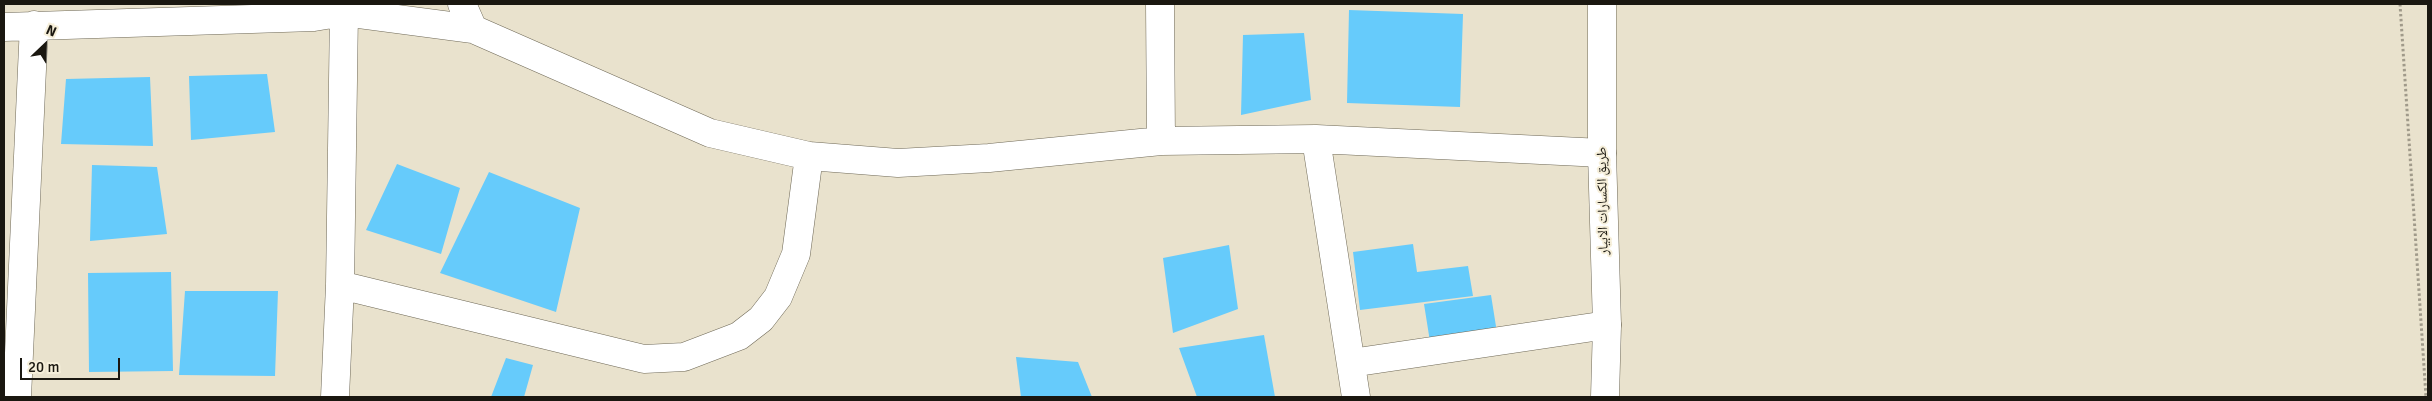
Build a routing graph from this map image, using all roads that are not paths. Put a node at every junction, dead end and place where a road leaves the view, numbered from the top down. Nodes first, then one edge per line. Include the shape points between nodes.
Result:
1 (462, 4) edge
2 (1160, 4) edge
3 (1602, 4) edge
4 (344, 12) junction
5 (34, 25) junction
6 (4, 27) edge
7 (472, 28) junction
8 (1316, 139) junction
9 (1161, 141) junction
10 (1602, 154) junction
11 (809, 156) junction
12 (340, 285) junction
13 (1606, 325) junction
14 (1351, 363) junction
15 (17, 397) edge
16 (335, 397) edge
17 (1356, 397) edge
18 (1605, 397) edge

1 - 7 street
2 - 9 street
3 - 10 street, طريق الكسارات الابيار
4 - 5 street via 314,17
4 - 7 street
4 - 12 street
5 - 6 street
5 - 15 street
7 - 11 street via 710,133
8 - 9 street
8 - 10 street
8 - 14 street
9 - 11 street via 989,158 907,162
10 - 13 street, طريق الكسارات الابيار
11 - 12 street via 796,254 778,297 761,319 739,336 684,357 644,359
12 - 16 street
13 - 14 street
13 - 18 street, طريق الكسارات الابيار
14 - 17 street

